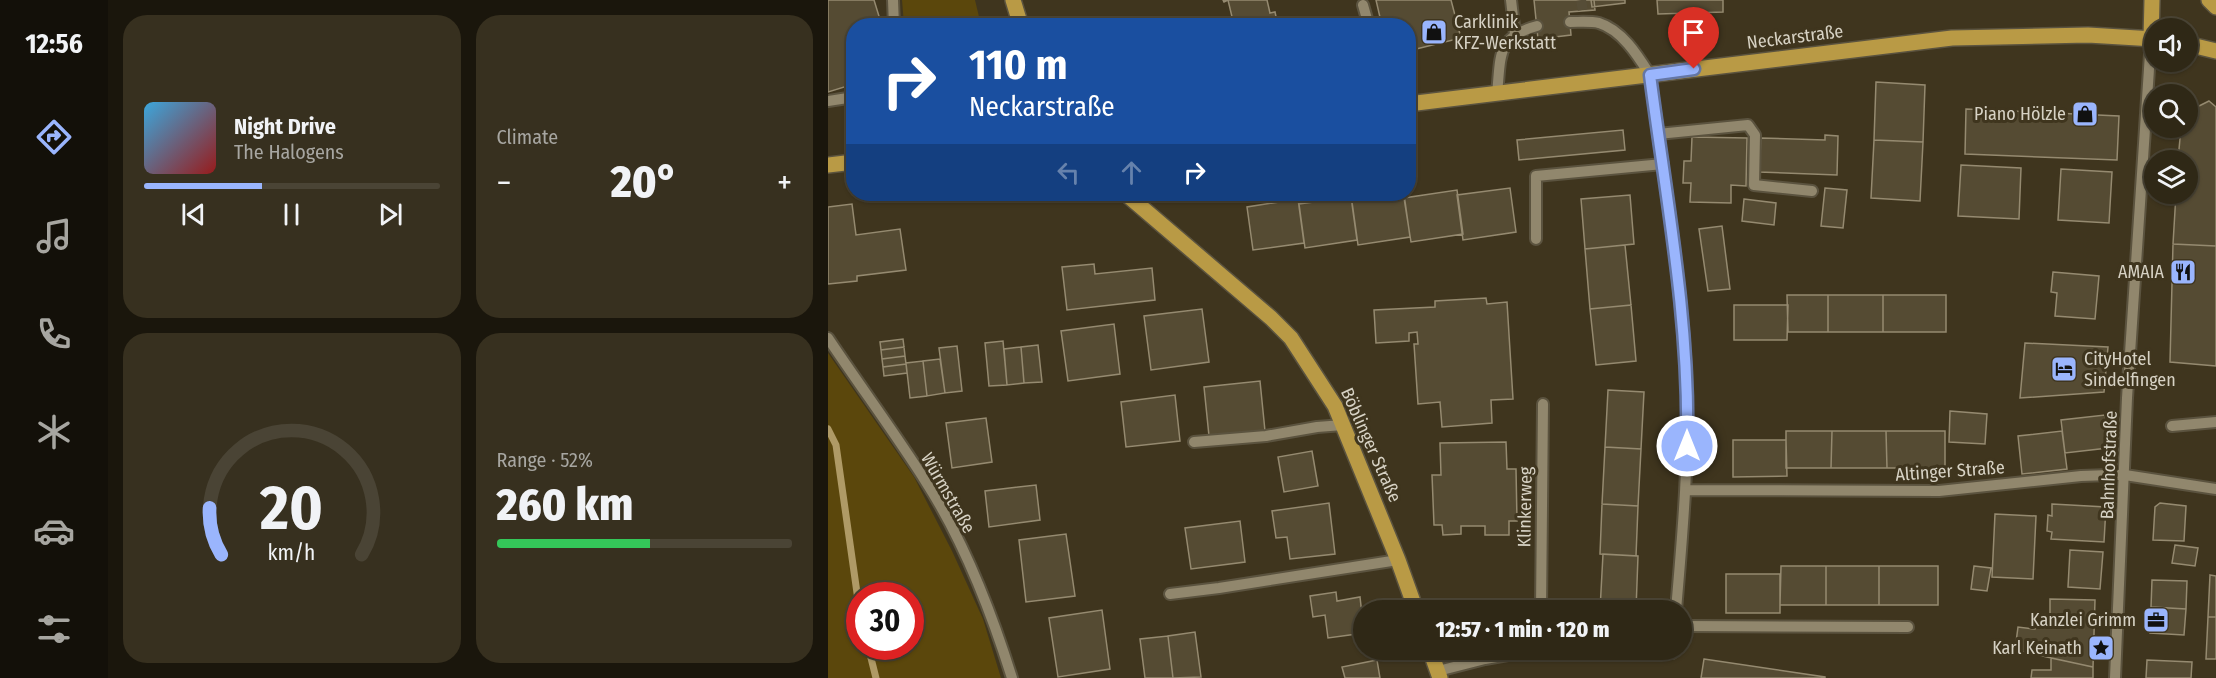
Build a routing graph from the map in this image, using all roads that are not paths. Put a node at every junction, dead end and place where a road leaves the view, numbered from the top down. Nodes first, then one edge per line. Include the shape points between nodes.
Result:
1 (893, 0) edge
2 (1013, 0) edge
3 (1511, 0) edge
4 (2152, 0) edge
5 (2209, 0) edge
6 (1363, 4) dead end
7 (2216, 7) edge
8 (894, 18) edge
9 (1019, 18) edge
10 (1367, 18) edge
11 (2152, 18) edge
12 (1570, 22) dead end
13 (1537, 26) dead end
14 (1515, 34) junction
15 (2144, 38) edge
16 (2198, 46) edge
17 (2216, 51) edge
18 (2150, 72) edge
19 (1650, 75) junction
20 (1497, 94) junction
21 (846, 98) edge
22 (828, 101) edge
23 (1416, 103) edge
24 (1658, 134) junction
25 (846, 163) edge
26 (1663, 164) junction
27 (828, 165) edge
28 (1812, 191) dead end
29 (1134, 201) edge
30 (1144, 201) edge
31 (1144, 210) junction
32 (1536, 239) dead end
33 (828, 338) edge
34 (1543, 404) dead end
35 (2216, 422) edge
36 (1343, 425) junction
37 (2172, 426) dead end
38 (1194, 442) dead end
39 (2125, 476) junction
40 (2216, 489) edge
41 (1686, 490) junction
42 (1398, 560) junction
43 (1170, 594) dead end
44 (1412, 600) edge
45 (1541, 600) edge
46 (1677, 600) edge
47 (1692, 626) edge
48 (1908, 627) dead end
49 (1486, 660) edge
50 (1439, 674) edge
51 (1012, 678) edge
52 (2115, 678) edge

1 - 8 street
2 - 9 main road
3 - 14 street
4 - 11 main road
5 - 7 main road
6 - 10 street
12 - 19 street via 1583,16 1602,24 1631,46
13 - 14 street
14 - 20 street via 1506,42
15 - 19 main road, Neckarstraße via 2088,35 1952,38
16 - 17 main road
18 - 39 street, Bahnhofstraße
19 - 20 main road, Neckarstraße
19 - 24 street
20 - 23 main road, Neckarstraße
21 - 22 street
24 - 26 street
24 - 28 street via 1748,125 1755,135 1754,185
25 - 27 main road
26 - 32 street via 1536,176
26 - 41 street via 1686,369
29 - 31 main road, Böblinger Straße
30 - 31 main road
31 - 36 main road, Böblinger Straße via 1291,338
33 - 51 street, Würmstraße via 948,521 1000,639
34 - 45 street, Klinkerweg
35 - 37 street
36 - 38 street
36 - 42 main road, Böblinger Straße
39 - 40 street, Altinger Straße
39 - 41 street, Altinger Straße via 2081,476 1939,492
39 - 52 street, Bahnhofstraße
41 - 46 street
42 - 43 street
42 - 44 main road, Böblinger Straße
47 - 48 street
49 - 50 street

